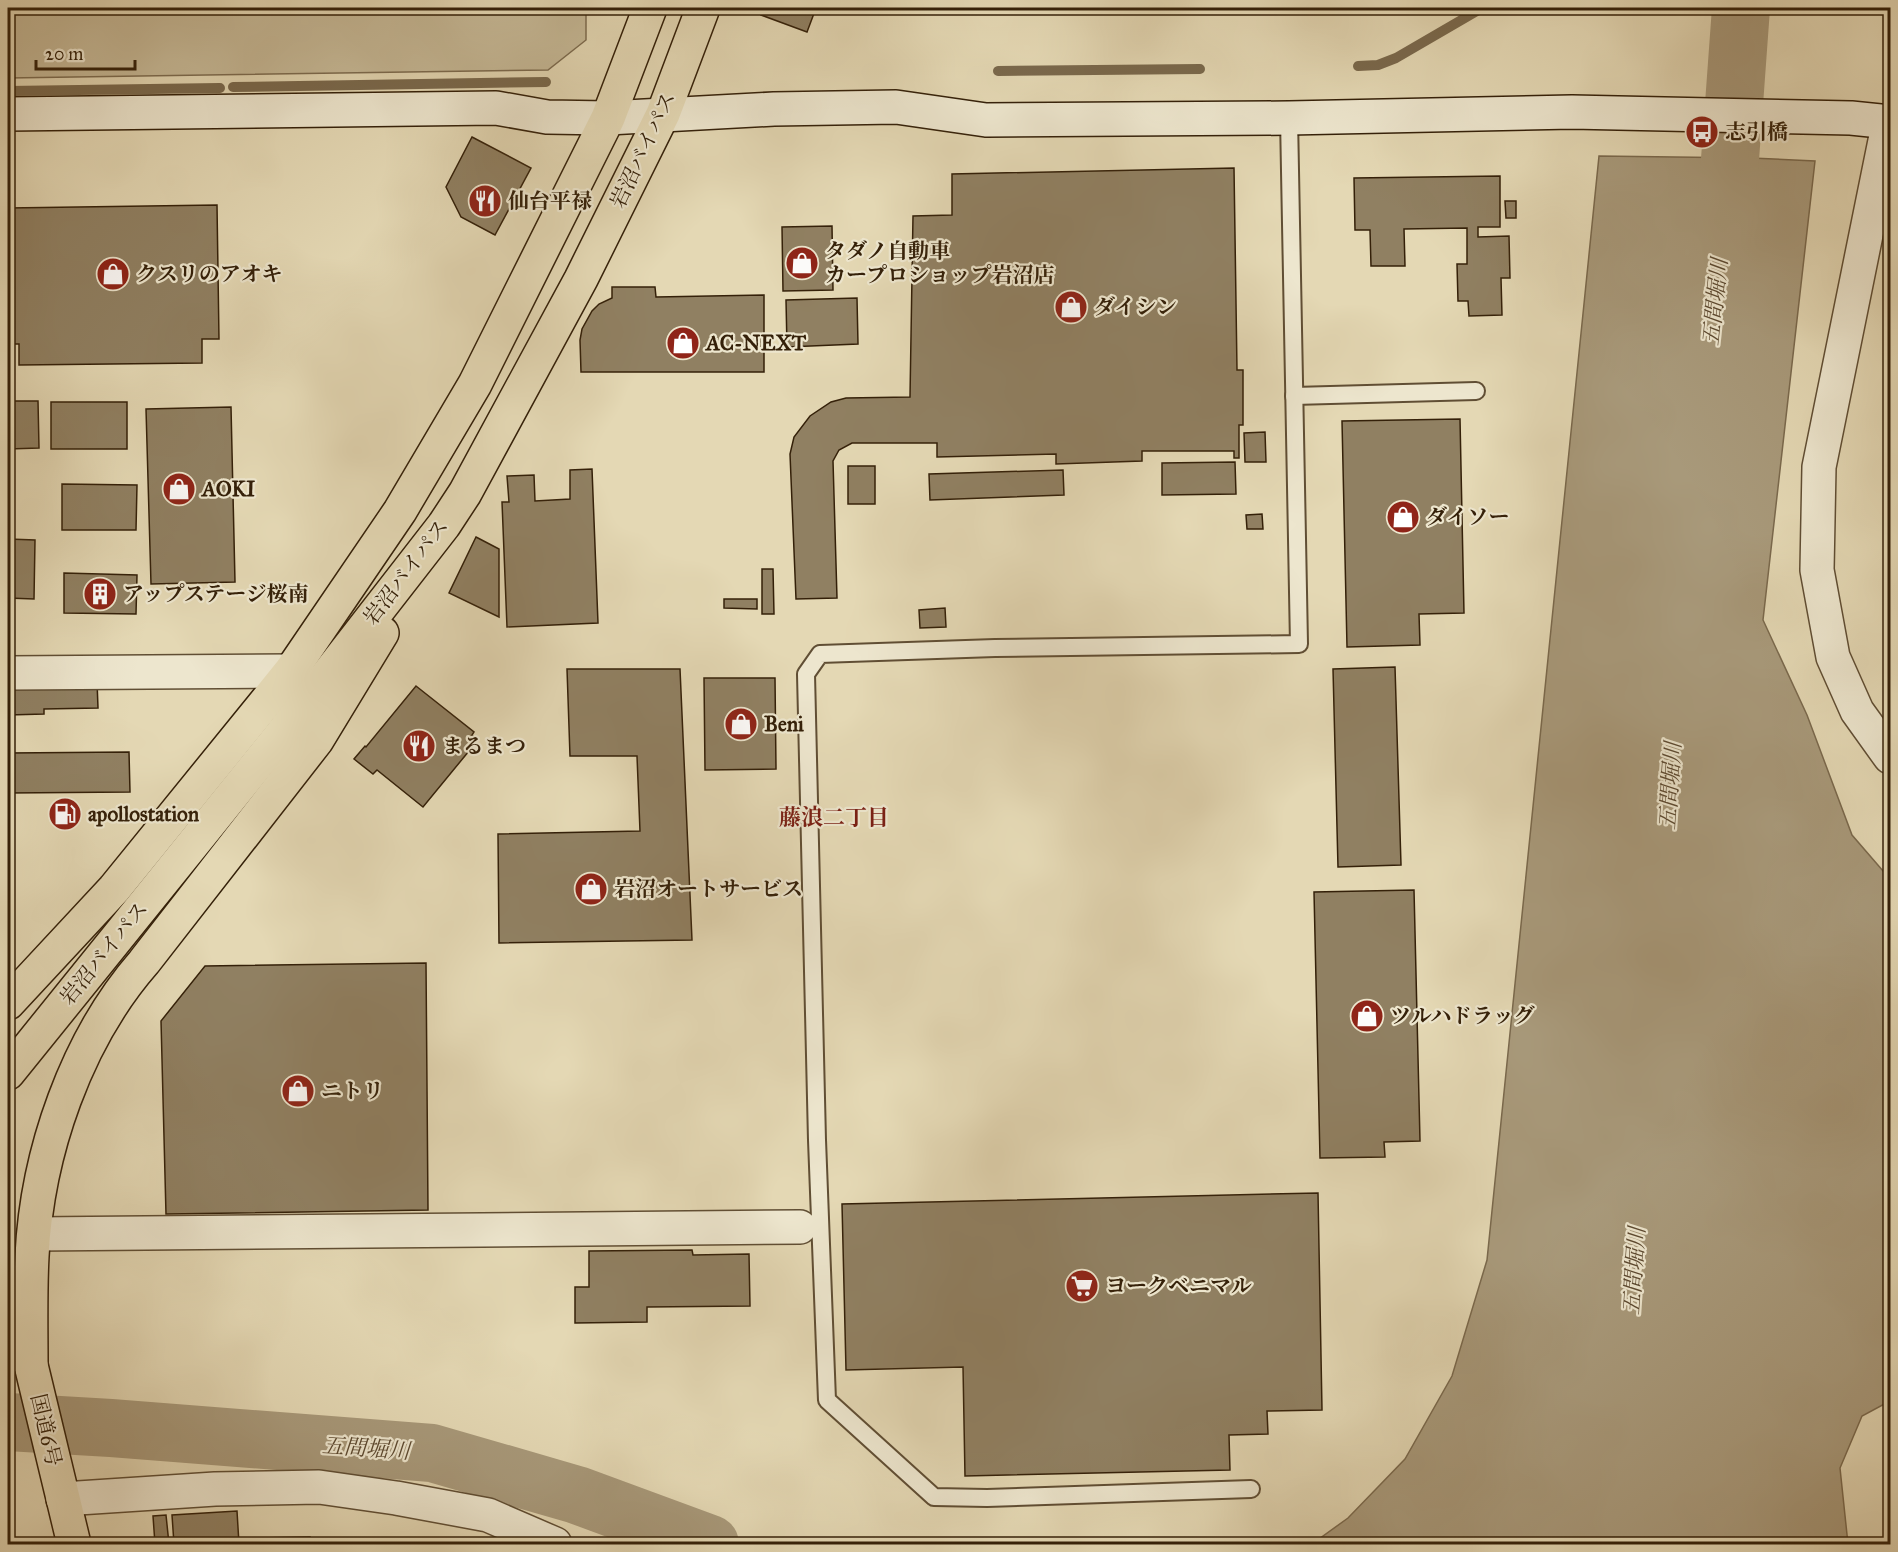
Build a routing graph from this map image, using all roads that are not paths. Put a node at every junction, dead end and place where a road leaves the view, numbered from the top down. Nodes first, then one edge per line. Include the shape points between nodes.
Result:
1 (650, 8) edge
2 (703, 8) edge
3 (8, 114) edge
4 (663, 114) junction
5 (608, 118) junction
6 (1289, 118) junction
7 (1890, 122) edge
8 (1476, 391) dead end
9 (1294, 396) junction
10 (444, 525) junction
11 (291, 671) junction
12 (8, 673) edge
13 (1890, 757) edge
14 (8, 1003) edge
15 (8, 1073) edge
16 (800, 1227) dead end
17 (35, 1234) junction
18 (8, 1319) edge
19 (31, 1365) junction
20 (1251, 1490) dead end
21 (63, 1499) junction
22 (74, 1545) edge
23 (555, 1545) edge

1 - 5 highway, 岩沼バイパス
2 - 4 highway, 岩沼バイパス
3 - 5 street via 496,108 548,117
4 - 5 street
4 - 6 street via 896,107 986,120
4 - 10 highway, 岩沼バイパス via 581,279
5 - 11 highway, 岩沼バイパス via 475,384 400,511
6 - 7 street via 1572,112
6 - 9 lane
7 - 13 street via 1819,467 1817,570 1833,657 1857,711
8 - 9 lane
9 - 20 lane via 1299,644 820,654 807,674 827,1400 934,1497
10 - 15 highway, 岩沼バイパス via 280,736
10 - 17 highway via 316,740 122,987 99,1026 61,1108 47,1156
11 - 12 street
11 - 14 highway, 岩沼バイパス via 114,889
16 - 17 street
17 - 19 highway
18 - 19 highway, 国道6号
19 - 21 highway, 国道6号
21 - 22 highway, 国道6号
21 - 23 street via 319,1487 488,1515

